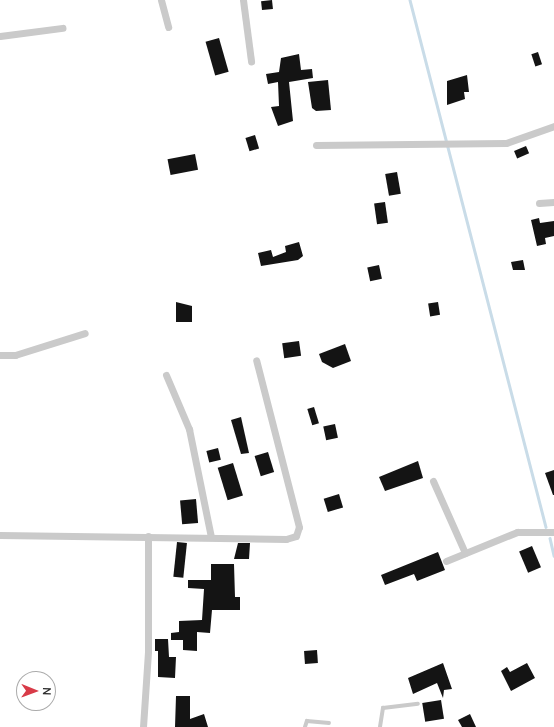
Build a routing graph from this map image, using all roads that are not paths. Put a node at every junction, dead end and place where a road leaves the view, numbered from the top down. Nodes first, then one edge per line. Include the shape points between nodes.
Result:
1 (161, 0) edge
2 (243, 0) edge
3 (168, 27) dead end
4 (62, 28) dead end
5 (0, 36) edge
6 (251, 61) dead end
7 (554, 126) edge
8 (316, 145) dead end
9 (554, 202) edge
10 (539, 203) dead end
11 (85, 333) dead end
12 (0, 355) edge
13 (256, 360) dead end
14 (166, 375) dead end
15 (433, 481) dead end
16 (554, 532) edge
17 (0, 535) edge
18 (148, 536) junction
19 (210, 537) junction
20 (465, 553) junction
21 (446, 561) dead end
22 (418, 704) dead end
23 (329, 723) dead end
24 (143, 727) edge
25 (305, 727) edge
26 (380, 727) edge

1 - 3 street
2 - 6 street
4 - 5 street
7 - 8 street via 506,143 441,146
9 - 10 street
11 - 12 street via 15,355
13 - 19 street via 298,533 286,539
14 - 19 street via 189,429
15 - 20 street
16 - 20 street via 517,532
17 - 18 street
18 - 19 street
18 - 24 street via 148,651
20 - 21 street
22 - 26 lane via 383,708
23 - 25 lane via 308,721

